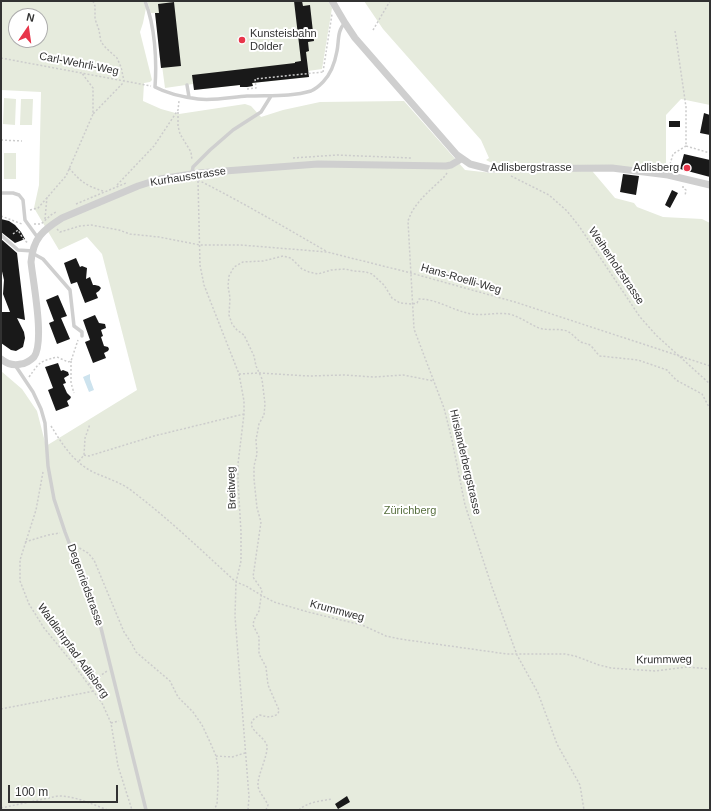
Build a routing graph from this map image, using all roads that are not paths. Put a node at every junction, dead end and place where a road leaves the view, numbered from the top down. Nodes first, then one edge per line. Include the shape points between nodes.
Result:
1 (145, 1) edge
2 (332, 1) edge
3 (345, 23) junction
4 (187, 85) dead end
5 (271, 96) junction
6 (189, 97) junction
7 (461, 159) junction
8 (192, 170) junction
9 (710, 185) edge
10 (1, 193) edge
11 (1, 235) edge
12 (38, 238) junction
13 (32, 252) junction
14 (82, 336) road end
15 (1, 359) edge
16 (15, 365) junction
17 (146, 810) edge

1 - 6 lane via 150,14 156,63 155,87
2 - 3 street, Adlisbergstrasse
3 - 5 lane via 340,30 332,68 323,82 313,90 302,93
3 - 7 street, Adlisbergstrasse
4 - 6 lane
5 - 6 lane via 200,99
5 - 8 lane via 261,112 233,130
7 - 8 street, Kurhausstrasse via 446,166 318,164
7 - 9 street, Adlisbergstrasse via 479,167 499,170 612,168 686,178
8 - 12 street, Kurhausstrasse via 138,186 62,218
10 - 12 lane via 19,195 23,200 25,220
11 - 13 lane via 18,250
12 - 13 street, Kurhausstrasse
13 - 14 lane via 43,259 70,290 74,326 82,332
13 - 16 street, Kurhausstrasse via 38,347 34,357 25,364
15 - 16 street
16 - 17 lane, Degenriedstrasse via 41,409 54,499 100,624

